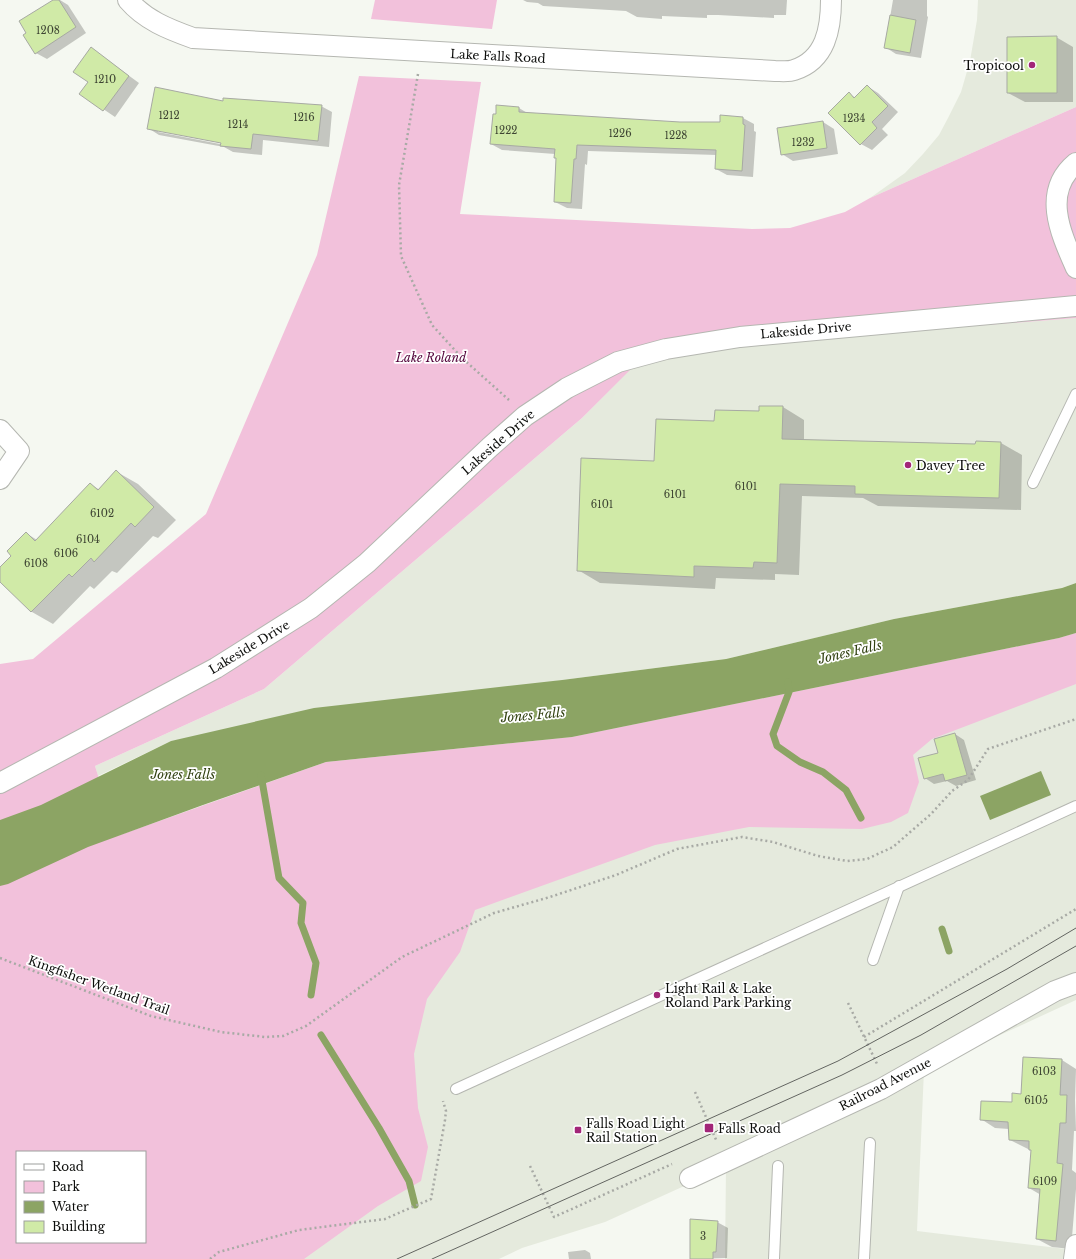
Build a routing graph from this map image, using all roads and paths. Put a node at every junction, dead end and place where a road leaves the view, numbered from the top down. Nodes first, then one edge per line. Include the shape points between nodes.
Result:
1 (128, 0) edge
2 (831, 0) edge
3 (418, 74) dead end
4 (1076, 163) edge
5 (1076, 268) edge
6 (1076, 306) edge
7 (1076, 394) edge
8 (525, 416) junction
9 (0, 430) edge
10 (0, 479) edge
11 (1033, 483) dead end
12 (1076, 719) edge
13 (0, 783) edge
14 (1076, 806) edge
15 (899, 886) junction
16 (1076, 909) edge
17 (0, 958) edge
18 (872, 960) dead end
19 (1076, 983) edge
20 (848, 1003) dead end
21 (456, 1089) dead end
22 (695, 1092) dead end
23 (445, 1120) dead end
24 (870, 1143) dead end
25 (718, 1144) dead end
26 (778, 1166) dead end
27 (690, 1178) dead end
28 (1076, 1245) edge
29 (210, 1259) edge
30 (774, 1259) edge
31 (864, 1259) edge
32 (1074, 1259) edge

1 - 2 street, Lake Falls Road via 136,10 160,26 193,38 775,71 794,70 812,59 825,43 831,23
3 - 8 path via 399,185 401,256 432,325 462,358
4 - 5 street via 1062,179 1055,199 1057,220
6 - 8 street, Lakeside Drive via 778,333 666,349 618,362 596,372
7 - 11 lane
8 - 13 street, Lakeside Drive via 367,563 311,608 216,668
9 - 10 street via 20,451
12 - 17 path, Kingfisher Wetland Trail via 988,749 968,780 952,791 931,814 893,847 867,859 847,861 818,856 773,842 742,837 677,849 616,875 494,913 402,957 306,1026 284,1036 265,1037 221,1032 151,1016
14 - 15 lane
15 - 18 lane
15 - 21 lane
16 - 20 path via 864,1037
19 - 27 street, Railroad Avenue via 1055,991 880,1089
22 - 25 path
23 - 29 path via 431,1199 385,1219 300,1230 219,1252
24 - 31 lane
26 - 30 lane
28 - 32 street

